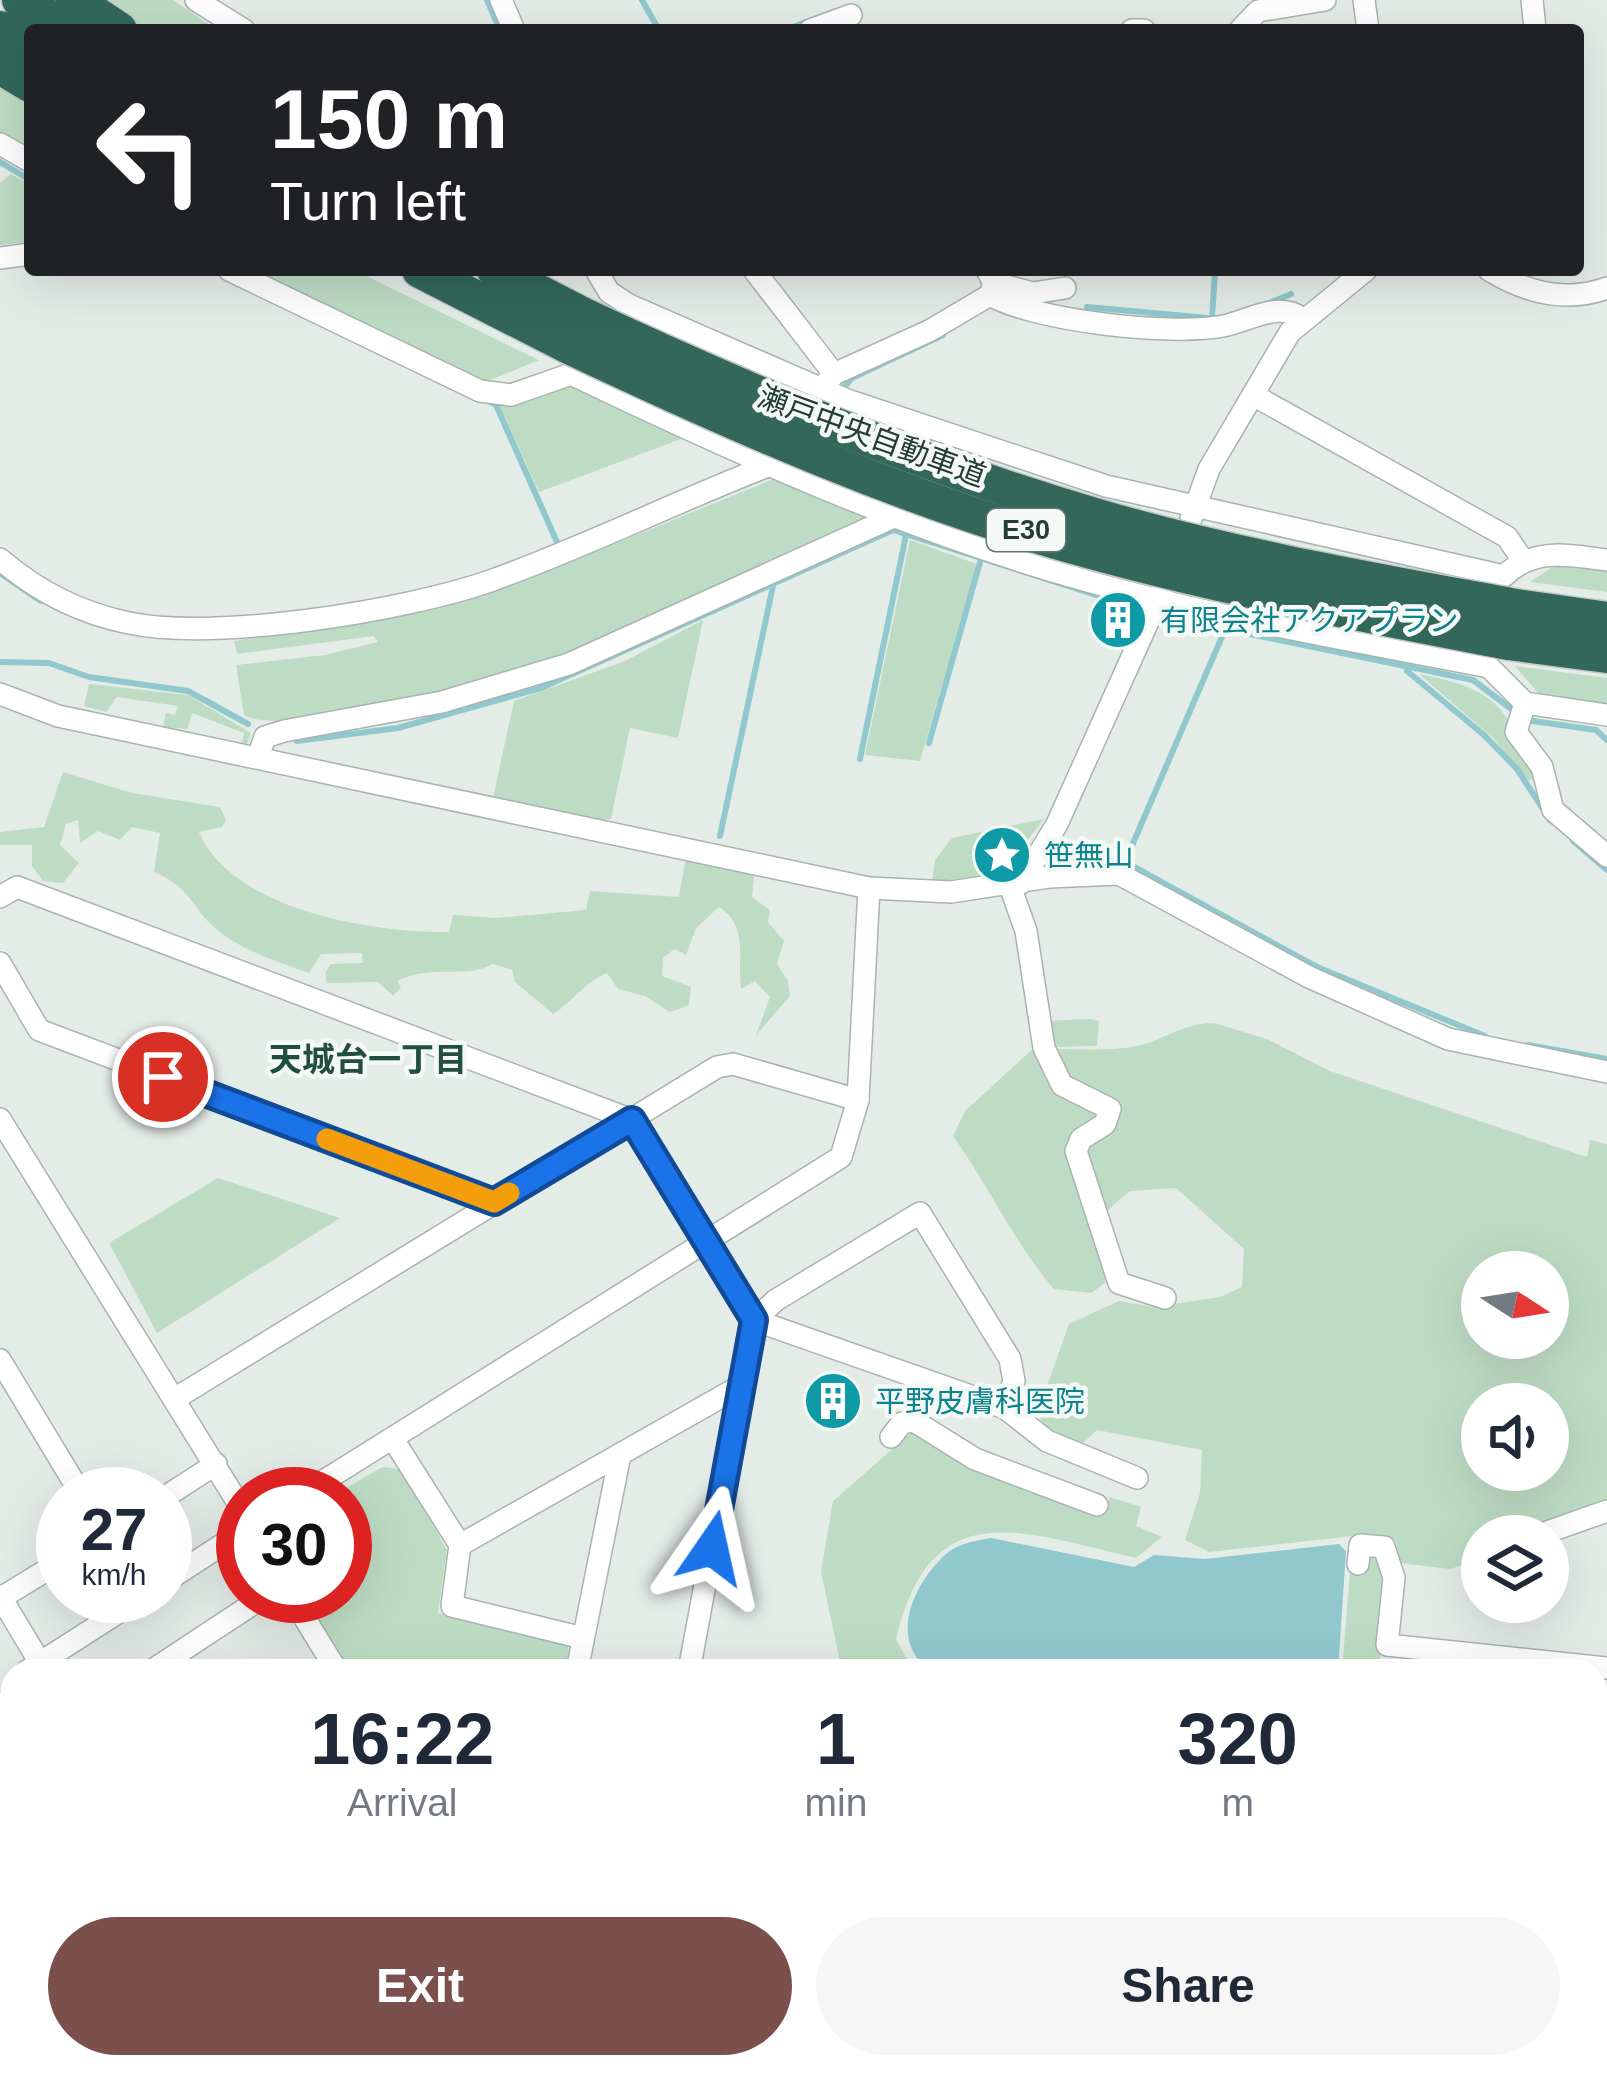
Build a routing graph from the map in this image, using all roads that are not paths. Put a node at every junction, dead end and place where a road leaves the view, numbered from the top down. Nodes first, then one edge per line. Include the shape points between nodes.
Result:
1 (20, 0) edge
2 (74, 0) edge
3 (196, 0) edge
4 (1325, 0) edge
5 (60, 24) edge
6 (110, 24) edge
7 (234, 24) edge
8 (1246, 24) edge
9 (241, 276) edge
10 (434, 276) edge
11 (503, 276) edge
12 (600, 276) edge
13 (758, 276) edge
14 (1358, 276) edge
15 (1501, 276) edge
16 (1068, 279) edge
17 (1607, 288) edge
18 (996, 291) edge
19 (1061, 316) junction
20 (1304, 319) junction
21 (574, 330) junction
22 (837, 382) junction
23 (1252, 395) junction
24 (773, 468) junction
25 (1196, 506) junction
26 (896, 516) junction
27 (0, 559) edge
28 (1522, 559) junction
29 (1607, 560) edge
30 (1158, 600) junction
31 (1607, 620) edge
32 (1505, 623) junction
33 (1607, 655) edge
34 (0, 694) edge
35 (1521, 710) junction
36 (1607, 715) edge
37 (258, 757) junction
38 (1607, 856) edge
39 (1015, 884) junction
40 (869, 888) junction
41 (0, 897) edge
42 (0, 963) edge
43 (1607, 1072) edge
44 (859, 1100) junction
45 (632, 1120) junction
46 (1, 1122) edge
47 (494, 1202) junction
48 (709, 1245) junction
49 (1165, 1298) dead end
50 (754, 1320) junction
51 (0, 1360) edge
52 (744, 1384) junction
53 (176, 1398) junction
54 (1005, 1408) junction
55 (891, 1437) dead end
56 (393, 1439) junction
57 (1047, 1441) junction
58 (619, 1460) junction
59 (216, 1464) junction
60 (65, 1467) edge
61 (218, 1467) edge
62 (347, 1467) edge
63 (1137, 1478) dead end
64 (192, 1480) edge
65 (1032, 1480) junction
66 (1096, 1505) dead end
67 (1607, 1511) edge
68 (1569, 1524) edge
69 (460, 1545) junction
70 (1358, 1564) dead end
71 (36, 1582) edge
72 (3, 1608) edge
73 (105, 1623) edge
74 (223, 1623) edge
75 (308, 1623) edge
76 (583, 1638) junction
77 (180, 1651) junction
78 (32, 1659) edge
79 (53, 1659) edge
80 (168, 1659) edge
81 (185, 1659) edge
82 (330, 1659) edge
83 (579, 1659) edge
84 (691, 1659) edge
85 (1517, 1659) edge

1 - 5 highway
2 - 6 highway
3 - 7 street
4 - 8 street via 1258,11
9 - 24 street via 479,391 511,395 571,374
10 - 21 highway, 瀬戸中央自動車道 / E30
11 - 21 highway, 瀬戸中央自動車道 / E30
12 - 22 street via 628,305
13 - 22 street
14 - 20 street
15 - 17 street via 1561,296
16 - 18 street via 1033,293
16 - 19 street
18 - 19 street
18 - 22 street
19 - 20 street via 1208,328 1283,310
20 - 23 street
21 - 32 highway, 瀬戸中央自動車道 / E30, bridge via 1098,517
22 - 24 street
22 - 25 street via 1106,486
23 - 25 street
23 - 28 street via 1507,537
24 - 26 street
24 - 27 street via 486,582 394,603 193,628 133,624 80,609
25 - 30 street
25 - 32 street
26 - 30 street
26 - 37 street via 569,664 442,702 284,731 265,737
28 - 29 street
28 - 32 street
30 - 32 street
30 - 39 street via 1057,824
31 - 32 highway, 瀬戸中央自動車道 / E30
32 - 33 highway, 瀬戸中央自動車道 / E30
32 - 35 street
34 - 37 street via 58,716
35 - 36 street
35 - 38 street via 1516,732 1542,767 1552,809
37 - 40 street
39 - 40 street via 951,892
39 - 43 street via 1119,874 1309,977 1448,1039
39 - 49 street via 1044,1048 1062,1085 1110,1109 1106,1124 1076,1150 1119,1282
40 - 44 street
41 - 45 street via 17,887
42 - 47 street via 39,1030
44 - 45 street via 724,1065
44 - 48 street via 849,1142 830,1168
45 - 47 street
45 - 48 street
46 - 53 street
47 - 53 street
48 - 50 street
48 - 56 street
50 - 52 street
50 - 54 street
50 - 54 street via 920,1213 1010,1359 1014,1381
51 - 60 street
52 - 58 street
52 - 84 street
53 - 59 street
54 - 57 street
55 - 65 street via 914,1421 975,1459
56 - 62 street
56 - 69 street
57 - 63 street
57 - 65 street
58 - 69 street
58 - 76 street
59 - 61 street
59 - 64 street
65 - 66 street
67 - 68 street
69 - 76 street via 452,1606
70 - 85 street via 1360,1545 1384,1547 1394,1578 1387,1646
71 - 72 street
72 - 78 street
73 - 79 street
74 - 77 street
75 - 82 street
76 - 83 street
77 - 80 street
77 - 81 street

